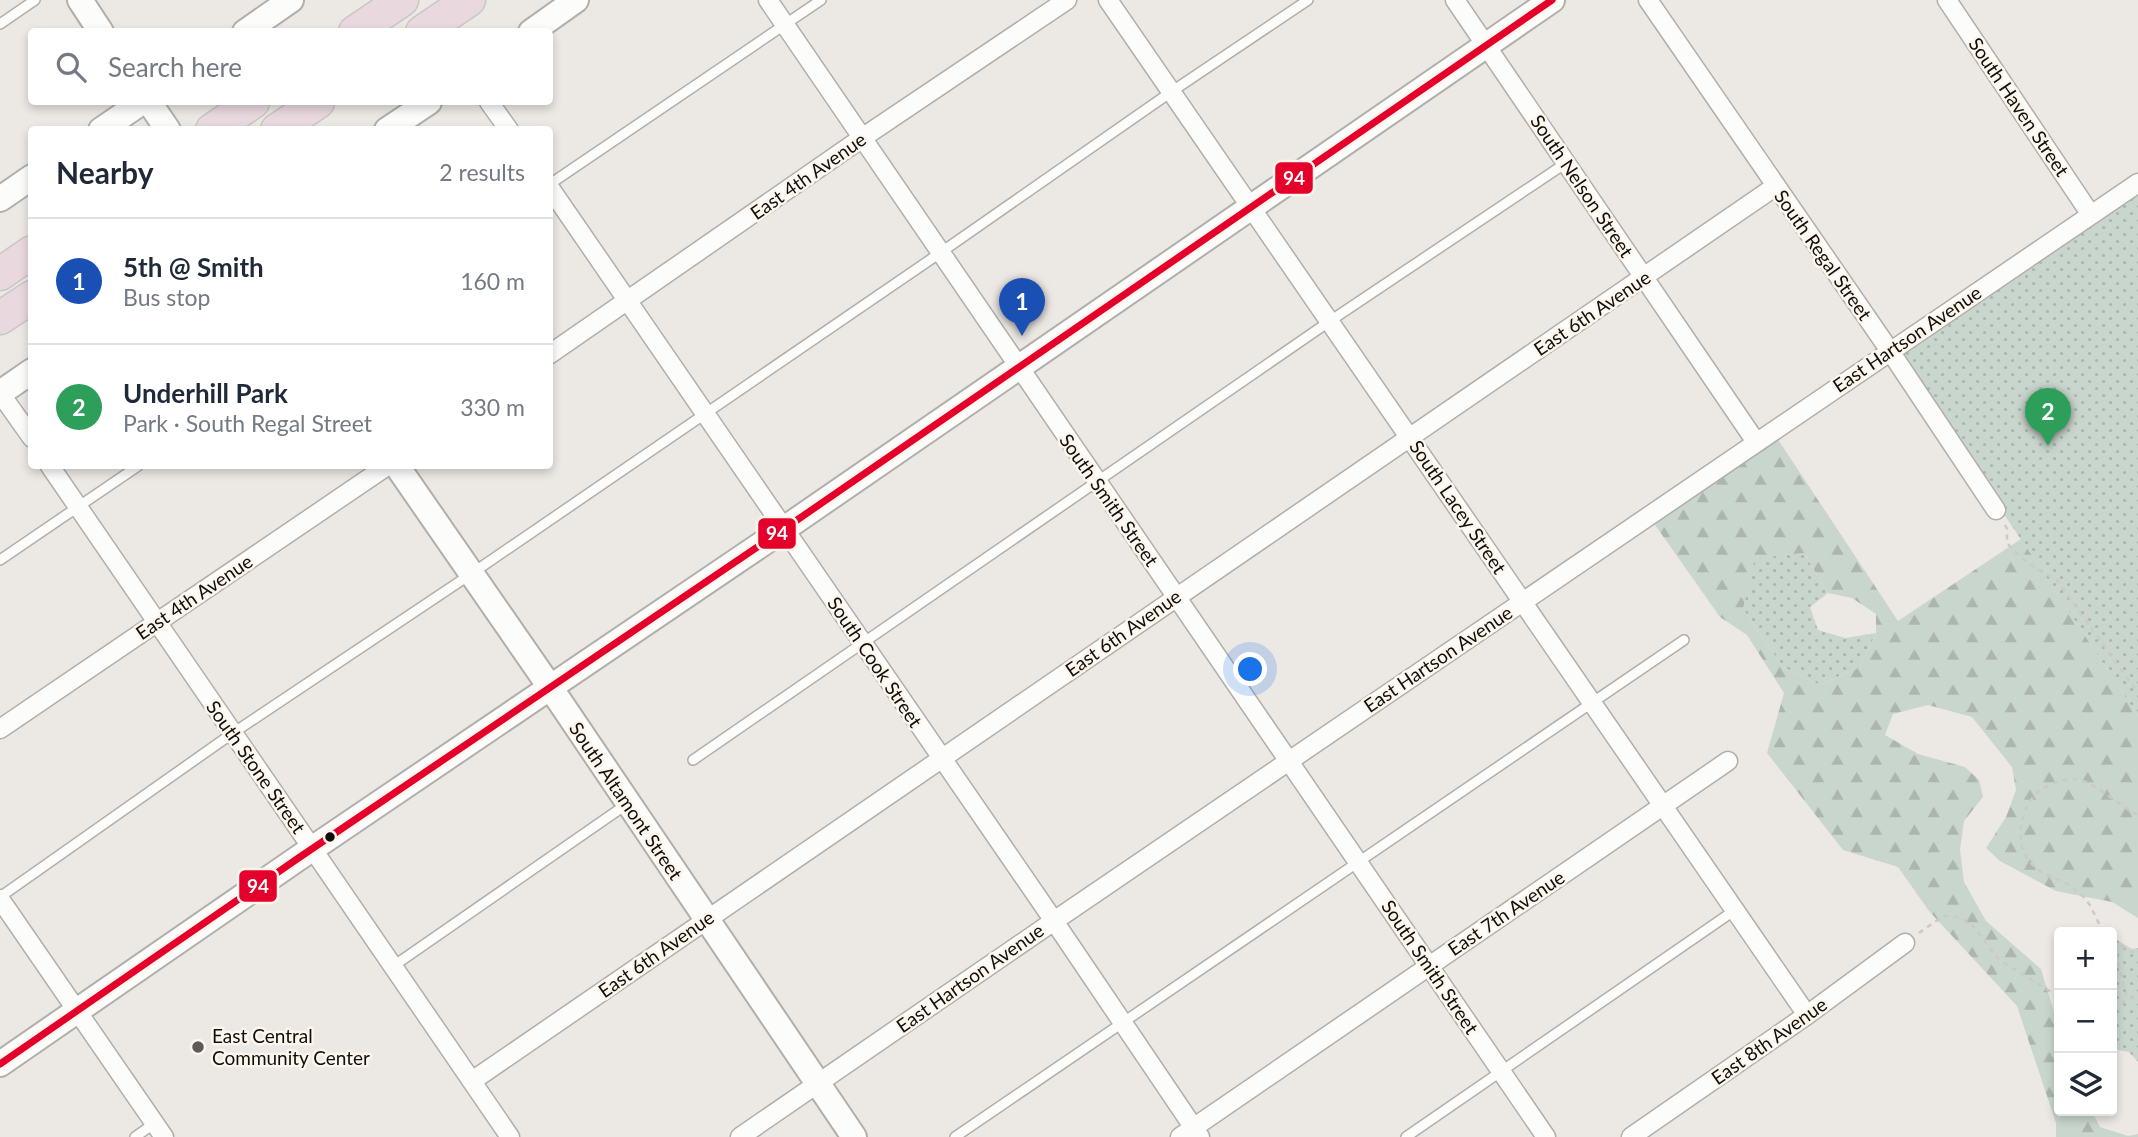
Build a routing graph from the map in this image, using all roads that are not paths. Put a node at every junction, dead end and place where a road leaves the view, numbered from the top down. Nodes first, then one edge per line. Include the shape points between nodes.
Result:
1 (35, 0) edge
2 (80, 0) edge
3 (291, 0) edge
4 (402, 0) edge
5 (469, 0) edge
6 (576, 0) edge
7 (768, 0) edge
8 (821, 0) edge
9 (1067, 0) edge
10 (1108, 0) edge
11 (1308, 0) edge
12 (1455, 0) edge
13 (1552, 0) edge
14 (1648, 0) edge
15 (1947, 0) edge
16 (0, 24) edge
17 (785, 25) junction
18 (98, 28) edge
19 (251, 28) edge
20 (361, 28) edge
21 (428, 28) edge
22 (537, 28) edge
23 (1486, 45) junction
24 (1171, 92) junction
25 (138, 105) edge
26 (151, 105) edge
27 (249, 105) edge
28 (314, 105) edge
29 (424, 105) edge
30 (491, 105) edge
31 (108, 126) edge
32 (165, 126) edge
33 (218, 126) edge
34 (283, 126) edge
35 (393, 126) edge
36 (506, 126) edge
37 (862, 138) junction
38 (1566, 163) junction
39 (28, 180) edge
40 (2138, 183) edge
41 (553, 184) edge
42 (1776, 186) junction
43 (553, 190) edge
44 (0, 199) edge
45 (1251, 207) junction
46 (2091, 215) junction
47 (940, 253) junction
48 (28, 255) edge
49 (0, 274) edge
50 (1644, 278) junction
51 (28, 300) edge
52 (628, 301) junction
53 (0, 318) edge
54 (1330, 321) junction
55 (1890, 351) junction
56 (553, 352) edge
57 (1018, 368) junction
58 (28, 374) edge
59 (0, 393) edge
60 (705, 413) junction
61 (28, 432) edge
62 (1410, 436) junction
63 (1756, 442) junction
64 (52, 469) edge
65 (134, 469) edge
66 (383, 469) edge
67 (399, 469) edge
68 (1097, 482) junction
69 (79, 506) junction
70 (1996, 510) road end
71 (784, 530) junction
72 (0, 560) edge
73 (471, 574) junction
74 (1176, 596) junction
75 (1523, 601) junction
76 (157, 622) junction
77 (1684, 640) dead end
78 (863, 644) junction
79 (550, 687) junction
80 (1592, 702) junction
81 (0, 729) edge
82 (233, 733) junction
83 (942, 759) junction
84 (693, 760) dead end
85 (1289, 761) junction
86 (1728, 761) dead end
87 (628, 803) junction
88 (1663, 804) junction
89 (312, 848) junction
90 (1357, 861) junction
91 (0, 898) edge
92 (1735, 910) junction
93 (706, 919) junction
94 (1054, 921) junction
95 (1905, 943) road end
96 (1429, 965) junction
97 (392, 967) junction
98 (77, 1010) junction
99 (1807, 1015) junction
100 (1122, 1022) junction
101 (0, 1064) edge
102 (1502, 1072) junction
103 (472, 1081) junction
104 (817, 1084) junction
105 (159, 1130) edge
106 (1191, 1134) edge
107 (135, 1137) edge
108 (510, 1137) edge
109 (740, 1137) edge
110 (854, 1137) edge
111 (955, 1137) edge
112 (1406, 1137) edge
113 (1546, 1137) edge
114 (1631, 1137) edge

1 - 16 lane
2 - 18 street
3 - 19 street
4 - 20 highway
5 - 21 highway
6 - 22 street
7 - 17 street, South Smith Street
8 - 17 lane
9 - 37 street, East 4th Avenue
10 - 24 street, South Lacey Street
11 - 24 lane
12 - 23 street, South Nelson Street
13 - 23 street
14 - 42 street, South Regal Street
15 - 46 street, South Haven Street
17 - 37 street, South Smith Street
17 - 41 lane
23 - 38 street, South Nelson Street
23 - 45 street
24 - 45 street, South Lacey Street
24 - 47 lane
25 - 31 street
26 - 32 street
27 - 33 highway
28 - 34 highway
29 - 35 street
30 - 36 street
37 - 47 street, South Smith Street
37 - 52 street, East 4th Avenue
38 - 50 street, South Nelson Street
38 - 54 lane
39 - 44 street
40 - 46 street, East Hartson Avenue
42 - 50 street, East 6th Avenue
42 - 55 street, South Regal Street
43 - 52 street, South Cook Street
45 - 54 street, South Lacey Street
45 - 57 street
46 - 55 street, East Hartson Avenue
47 - 57 street, South Smith Street
47 - 60 lane
48 - 49 highway
50 - 62 street, East 6th Avenue
50 - 63 street, South Nelson Street
51 - 53 highway
52 - 56 street, East 4th Avenue
52 - 60 street, South Cook Street
54 - 62 street, South Lacey Street
54 - 68 lane
55 - 63 street, East Hartson Avenue
55 - 70 street, South Regal Street
57 - 68 street, South Smith Street
57 - 71 street
58 - 59 street
59 - 61 street
60 - 71 street, South Cook Street
60 - 73 lane
62 - 74 street, East 6th Avenue
62 - 75 street, South Lacey Street
63 - 75 street, East Hartson Avenue
64 - 69 street, South Stone Street
65 - 69 lane
66 - 76 street, East 4th Avenue
67 - 73 street, South Altamont Street
68 - 74 street, South Smith Street
68 - 78 lane
69 - 72 lane
69 - 76 street, South Stone Street
71 - 78 street, South Cook Street
71 - 79 street
73 - 79 street, South Altamont Street
73 - 82 lane
74 - 83 street, East 6th Avenue
74 - 85 street, South Smith Street
75 - 80 street, South Lacey Street
75 - 85 street, East Hartson Avenue
76 - 81 street, East 4th Avenue
76 - 82 street, South Stone Street
77 - 80 lane
78 - 83 street, South Cook Street
78 - 84 lane
79 - 87 street, South Altamont Street
79 - 89 street
80 - 88 street, South Lacey Street
80 - 90 lane
82 - 89 street, South Stone Street
82 - 91 lane
83 - 93 street, East 6th Avenue
83 - 94 street, South Cook Street
85 - 90 street, South Smith Street
85 - 94 street, East Hartson Avenue
86 - 88 street, East 7th Avenue
87 - 93 street, South Altamont Street
87 - 97 lane
88 - 92 street, South Lacey Street
88 - 96 street, East 7th Avenue
89 - 97 street, South Stone Street
89 - 98 street
90 - 96 street, South Smith Street
90 - 100 lane
91 - 98 street
92 - 99 street, South Lacey Street
92 - 102 lane
93 - 103 street, East 6th Avenue
93 - 104 street, South Altamont Street
94 - 100 street, South Cook Street
94 - 104 street, East Hartson Avenue
95 - 99 street, East 8th Avenue
96 - 102 street, South Smith Street
96 - 106 street, East 7th Avenue
97 - 103 street, South Stone Street
98 - 101 street
98 - 105 street
99 - 114 street, East 8th Avenue
100 - 106 street, South Cook Street
100 - 111 lane
102 - 112 lane
102 - 113 street, South Smith Street
103 - 108 street, South Stone Street
104 - 109 street, East Hartson Avenue
104 - 110 street, South Altamont Street
105 - 107 lane

